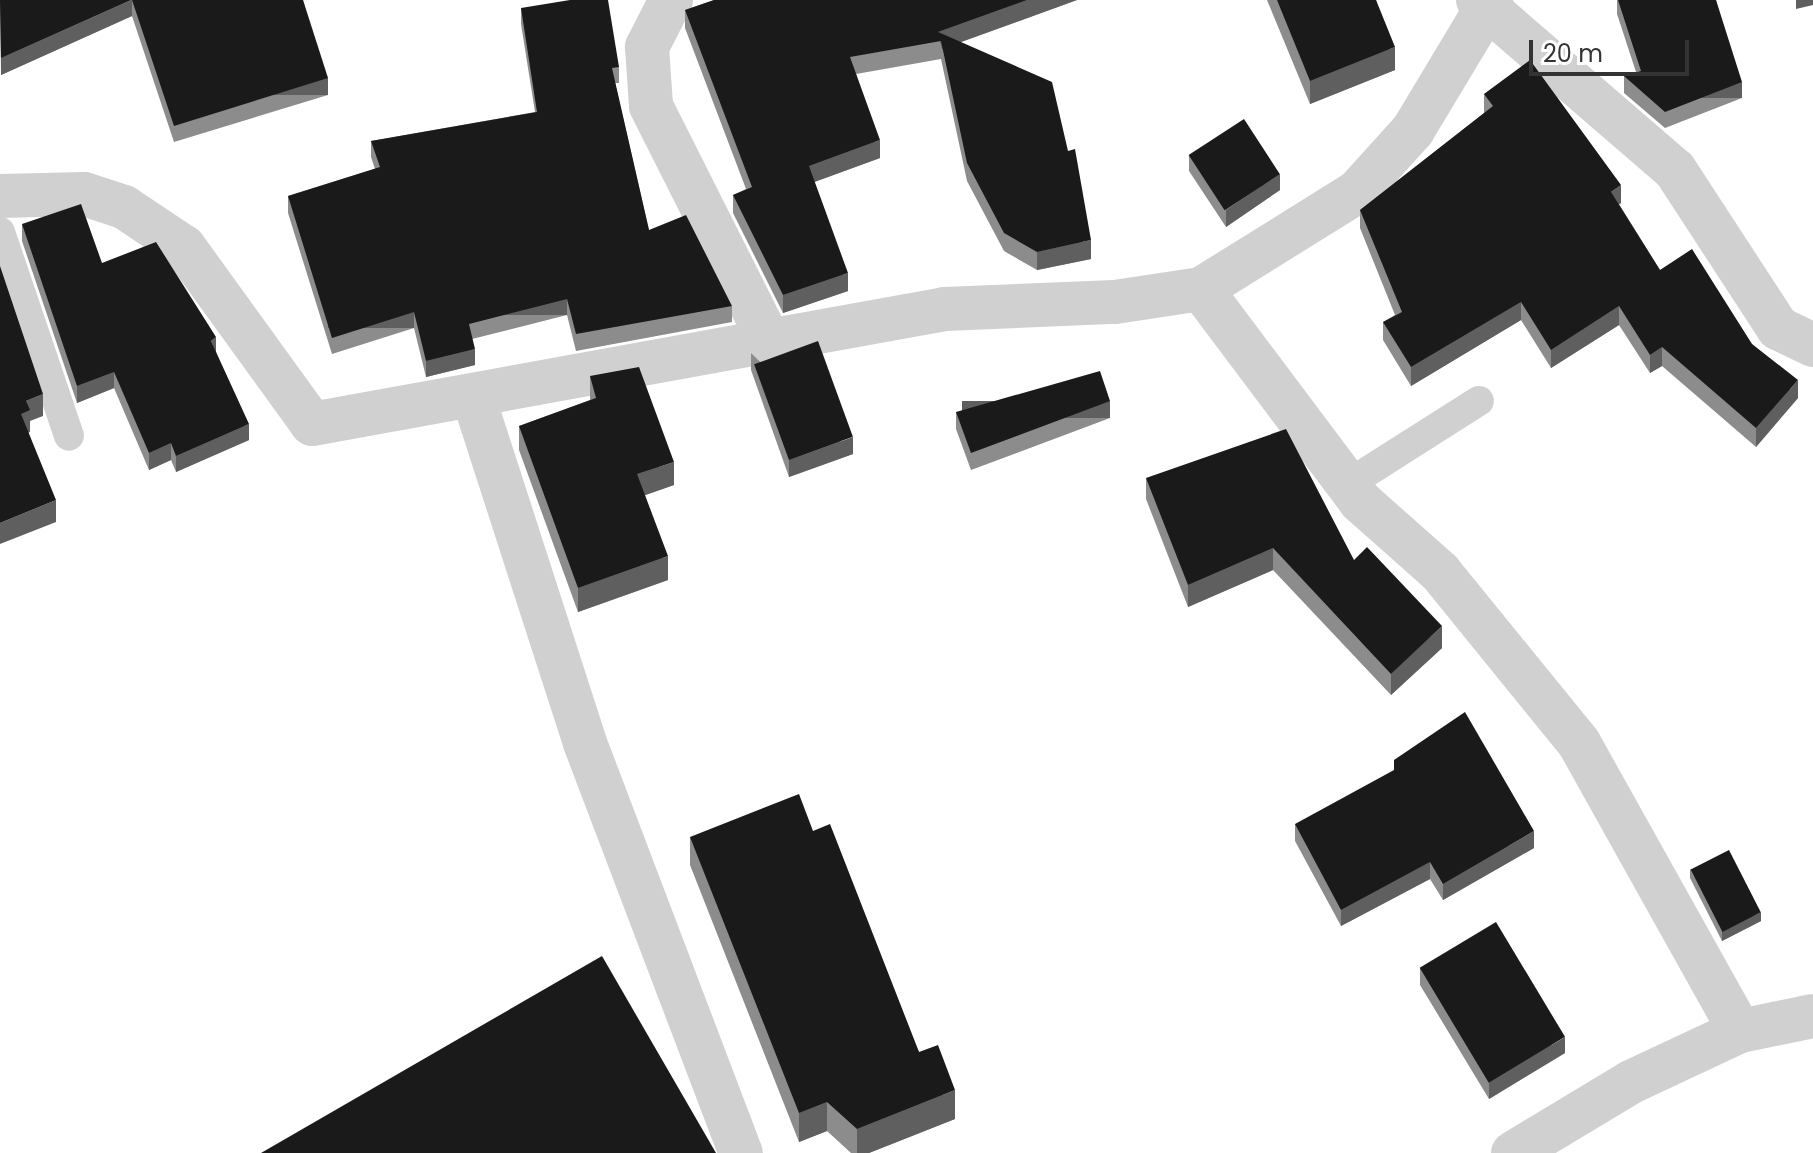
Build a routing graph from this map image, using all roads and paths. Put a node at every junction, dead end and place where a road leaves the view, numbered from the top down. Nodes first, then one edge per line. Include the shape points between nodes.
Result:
1 (671, 0) edge
2 (1485, 3) edge
3 (0, 196) edge
4 (0, 232) edge
5 (1201, 289) junction
6 (771, 345) junction
7 (1813, 345) edge
8 (473, 396) junction
9 (1479, 401) dead end
10 (69, 436) dead end
11 (1348, 484) junction
12 (1813, 1016) edge
13 (1740, 1031) junction
14 (741, 1153) edge
15 (1513, 1153) edge

1 - 6 street via 647,47 651,106
2 - 5 street via 1413,130 1357,192
2 - 7 street via 1675,170 1778,328
3 - 8 street via 84,194 124,207 184,247 312,424
4 - 10 lane
5 - 6 street via 1115,302 945,309
5 - 11 street
6 - 8 street
8 - 14 street via 585,743
9 - 11 lane
11 - 13 street via 1440,572 1579,743
12 - 13 street
13 - 15 street via 1631,1082

